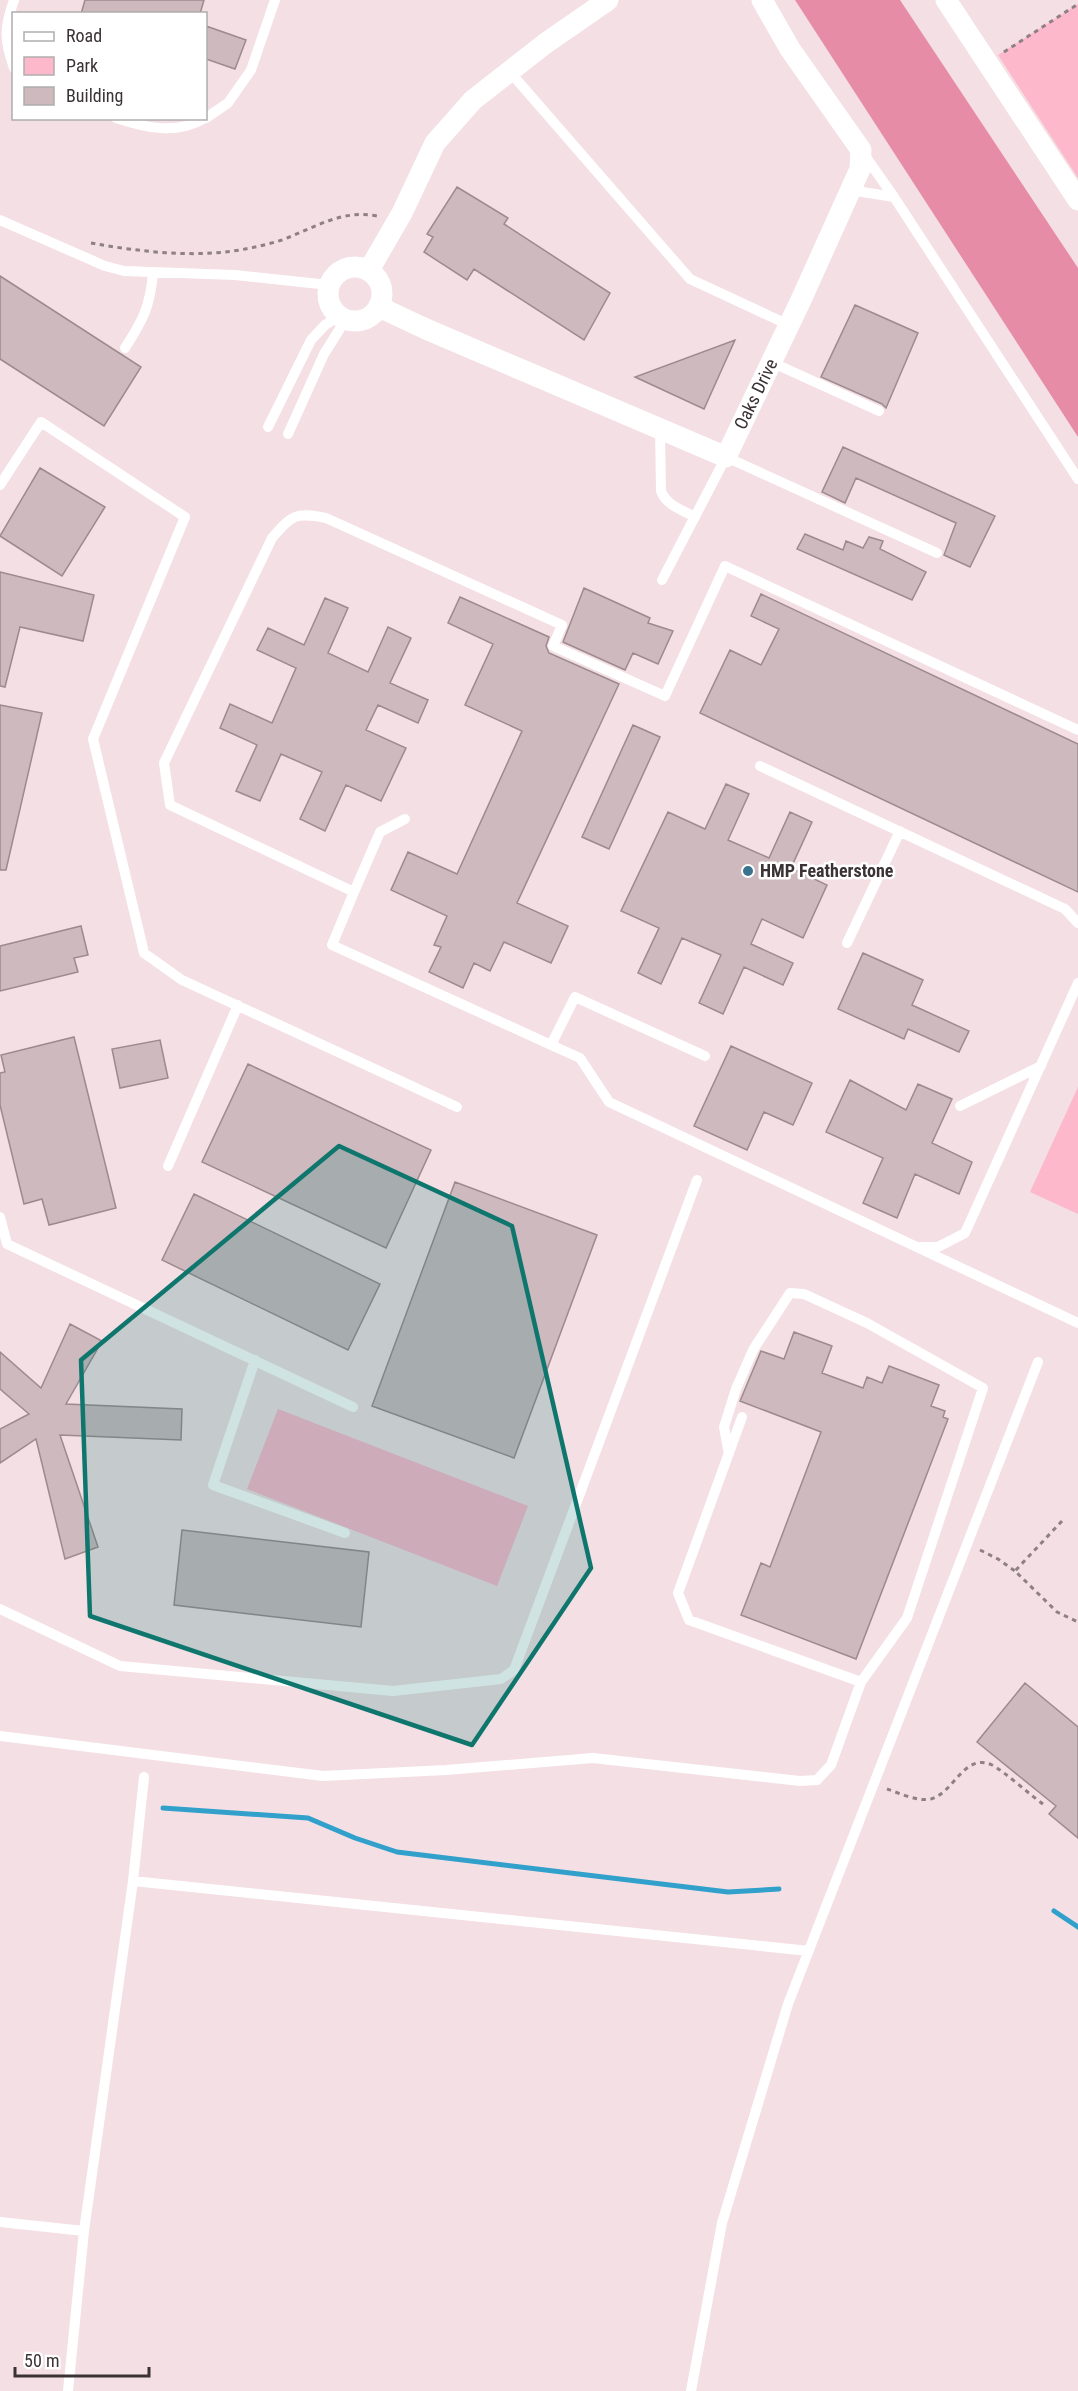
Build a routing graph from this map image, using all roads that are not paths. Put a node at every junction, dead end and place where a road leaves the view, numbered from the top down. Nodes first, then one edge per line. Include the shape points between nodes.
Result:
1 (14, 0) edge
2 (275, 0) edge
3 (608, 0) edge
4 (762, 0) edge
5 (946, 0) edge
6 (12, 62) edge
7 (510, 72) junction
8 (207, 117) edge
9 (122, 120) edge
10 (200, 120) edge
11 (861, 150) junction
12 (850, 190) junction
13 (894, 197) junction
14 (1078, 200) edge
15 (0, 220) edge
16 (369, 270) junction
17 (153, 273) junction
18 (329, 285) junction
19 (379, 307) junction
20 (342, 318) junction
21 (789, 325) junction
22 (125, 348) dead end
23 (771, 362) junction
24 (879, 411) dead end
25 (268, 427) dead end
26 (660, 429) junction
27 (288, 434) dead end
28 (726, 457) junction
29 (1078, 479) edge
30 (0, 485) edge
31 (695, 517) junction
32 (937, 553) dead end
33 (662, 580) dead end
34 (1078, 730) edge
35 (760, 766) dead end
36 (405, 819) dead end
37 (900, 831) junction
38 (354, 892) junction
39 (1078, 923) edge
40 (847, 943) dead end
41 (1078, 983) edge
42 (238, 1005) junction
43 (551, 1046) junction
44 (705, 1056) dead end
45 (1041, 1066) junction
46 (960, 1106) dead end
47 (457, 1107) dead end
48 (168, 1166) dead end
49 (697, 1180) dead end
50 (0, 1217) edge
51 (917, 1247) junction
52 (1078, 1323) edge
53 (255, 1360) junction
54 (1038, 1362) dead end
55 (353, 1407) dead end
56 (742, 1417) dead end
57 (729, 1454) junction
58 (345, 1533) dead end
59 (0, 1609) edge
60 (861, 1682) junction
61 (0, 1736) edge
62 (144, 1777) dead end
63 (133, 1881) junction
64 (809, 1951) junction
65 (0, 2223) edge
66 (84, 2232) junction
67 (68, 2391) edge
68 (691, 2391) edge

1 - 6 lane via 5,42
2 - 8 lane via 250,70 228,104
3 - 7 street
4 - 11 street via 790,48
5 - 14 street
7 - 16 street via 473,100 435,143 398,221
7 - 21 lane via 690,279
9 - 10 lane via 141,127 173,130
11 - 12 street, Oaks Drive via 860,169
11 - 13 lane
12 - 13 lane
12 - 21 street, Oaks Drive
13 - 29 lane
15 - 17 lane via 124,272
16 - 18 street via 344,269
16 - 19 street via 380,283
17 - 18 lane via 235,275
17 - 22 lane via 145,315
18 - 20 street via 328,300
19 - 20 street via 362,320
19 - 26 street
20 - 25 lane via 325,325 311,340
20 - 27 lane
21 - 23 street, Oaks Drive
23 - 24 lane
23 - 28 street, Oaks Drive
26 - 28 street
26 - 31 lane via 661,491 664,498
28 - 31 lane
28 - 32 lane
30 - 42 lane via 41,422 185,517 93,739 144,952 182,980
31 - 33 lane
34 - 38 lane via 725,566 665,696 553,646 562,625 326,518 306,514 288,519 272,537 164,764 170,805
35 - 37 lane
36 - 38 lane via 380,832
37 - 39 lane via 1065,909
37 - 40 lane
38 - 43 lane via 332,945
41 - 45 lane
42 - 47 lane
42 - 48 lane
43 - 44 lane via 575,997
43 - 51 lane via 580,1058 609,1102
45 - 46 lane
45 - 51 lane via 965,1233 938,1247
49 - 59 lane via 514,1670 501,1679 393,1691 120,1666
50 - 53 lane via 7,1244
51 - 52 lane
53 - 55 lane
53 - 58 lane via 213,1485
54 - 64 lane
56 - 57 lane
57 - 60 lane via 678,1593 689,1620
57 - 60 lane via 724,1427 736,1389 753,1350 790,1293 804,1294 867,1323 983,1388 907,1618
60 - 61 lane via 831,1765 817,1780 593,1758 323,1776
62 - 63 lane
63 - 64 lane
63 - 66 lane
64 - 68 lane via 788,2004 722,2223
65 - 66 lane
66 - 67 lane

